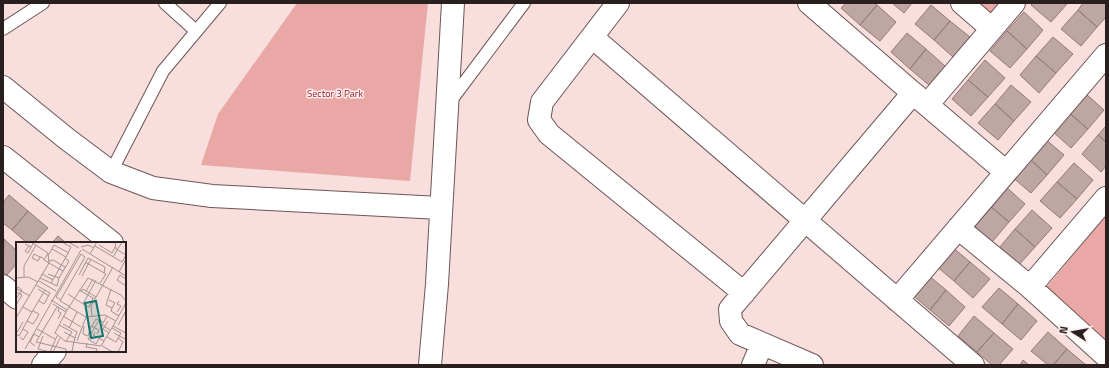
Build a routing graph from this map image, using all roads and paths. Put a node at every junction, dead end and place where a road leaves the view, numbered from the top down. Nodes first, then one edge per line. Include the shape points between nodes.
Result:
1 (43, 3) edge
2 (165, 3) edge
3 (220, 3) edge
4 (453, 3) edge
5 (524, 3) edge
6 (618, 3) edge
7 (809, 3) edge
8 (962, 3) edge
9 (1014, 3) edge
10 (3, 29) edge
11 (992, 29) junction
12 (196, 32) junction
13 (592, 37) junction
14 (1102, 67) edge
15 (3, 87) edge
16 (920, 99) junction
17 (446, 107) junction
18 (3, 157) edge
19 (111, 172) junction
20 (1006, 172) junction
21 (1104, 204) edge
22 (440, 208) junction
23 (805, 220) junction
24 (958, 228) junction
25 (111, 242) edge
26 (3, 286) edge
27 (1030, 287) junction
28 (744, 293) junction
29 (16, 297) edge
30 (897, 300) junction
31 (762, 344) junction
32 (54, 352) edge
33 (1106, 356) edge
34 (43, 365) edge
35 (430, 365) edge
36 (753, 365) edge
37 (812, 365) edge
38 (973, 365) edge

1 - 10 lane
2 - 12 lane
3 - 12 lane
4 - 17 street
5 - 17 lane
6 - 13 street
7 - 16 street
8 - 11 street
9 - 11 street
11 - 16 street
12 - 19 lane via 163,71
13 - 23 street
13 - 28 street via 542,102 539,120 549,134
14 - 20 street
15 - 19 street
16 - 20 street
16 - 23 street
17 - 22 street
18 - 25 street
19 - 22 street via 153,188 212,196
20 - 24 street
21 - 27 street
22 - 35 street
23 - 28 street
23 - 30 street
24 - 27 street
24 - 30 street
26 - 29 street
27 - 33 street
28 - 31 street via 730,309 731,321 740,334
30 - 38 street
31 - 36 street
31 - 37 street
32 - 34 street

